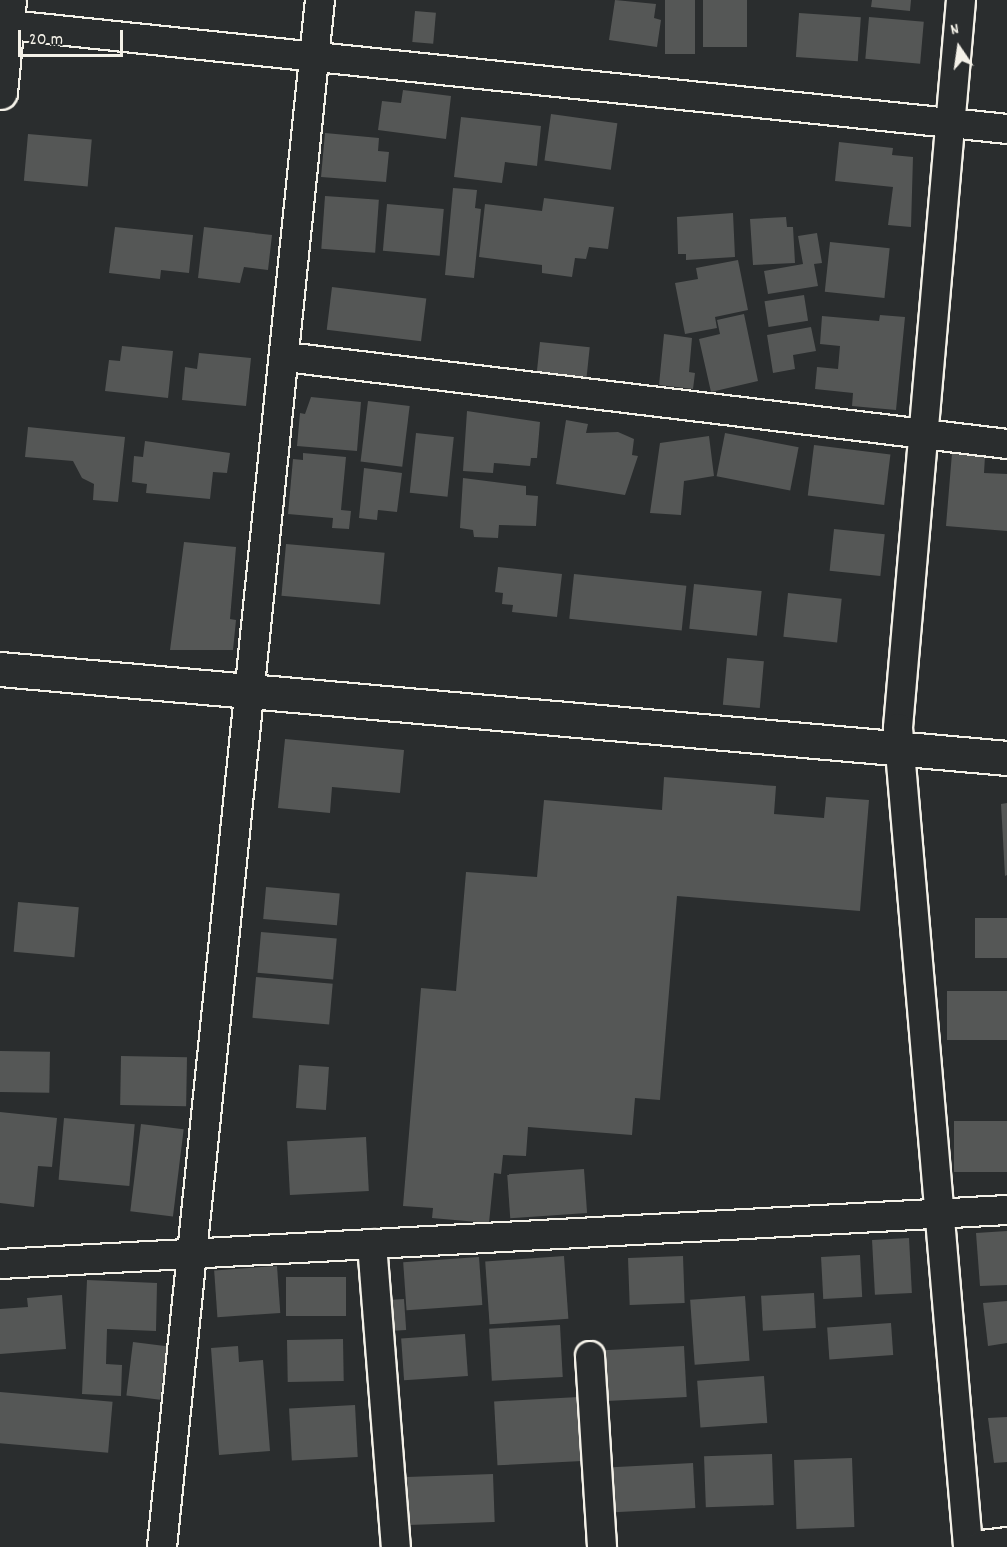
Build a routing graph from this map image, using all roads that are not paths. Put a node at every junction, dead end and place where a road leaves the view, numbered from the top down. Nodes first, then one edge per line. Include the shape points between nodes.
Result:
1 (320, 0) edge
2 (961, 0) edge
3 (5, 16) edge
4 (313, 60) junction
5 (0, 92) edge
6 (950, 123) junction
7 (1007, 129) edge
8 (286, 357) junction
9 (925, 435) junction
10 (1007, 444) edge
11 (0, 669) edge
12 (248, 691) junction
13 (900, 749) junction
14 (1007, 758) edge
15 (1007, 1210) edge
16 (943, 1214) junction
17 (372, 1244) junction
18 (191, 1255) junction
19 (0, 1264) edge
20 (590, 1356) dead end
21 (1007, 1544) edge
22 (162, 1547) edge
23 (396, 1547) edge
24 (602, 1547) edge
25 (968, 1547) edge
26 (982, 1547) edge

1 - 4 street
2 - 6 street
3 - 4 street
3 - 5 street
4 - 6 street
4 - 8 street
6 - 7 street
6 - 9 street
8 - 9 street
8 - 12 street
9 - 10 street
9 - 13 street
11 - 12 street
12 - 13 street
12 - 18 street
13 - 14 street
13 - 16 street
15 - 16 street
16 - 17 street
16 - 25 street
17 - 18 street
17 - 23 street
18 - 19 street
18 - 22 street
20 - 24 street
21 - 26 street

